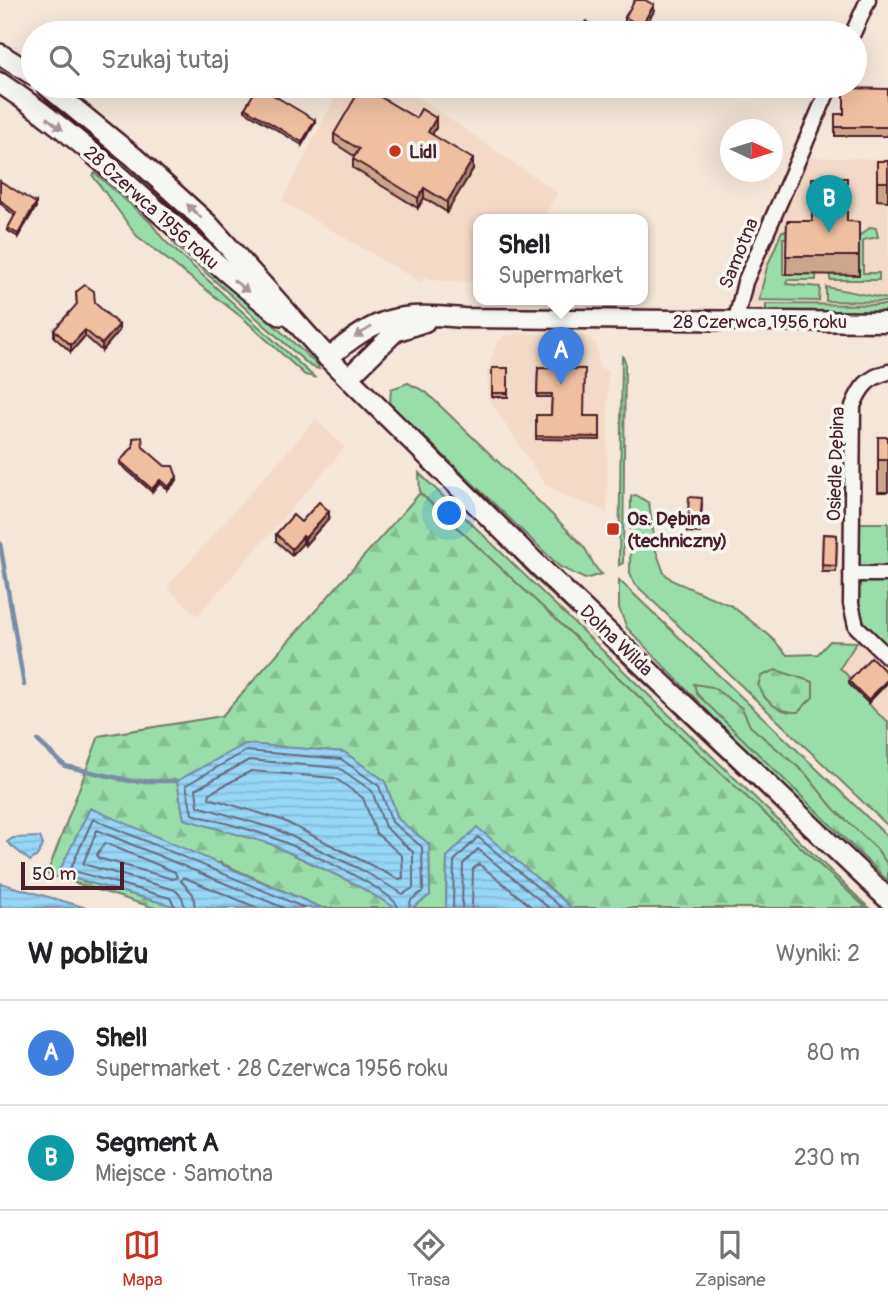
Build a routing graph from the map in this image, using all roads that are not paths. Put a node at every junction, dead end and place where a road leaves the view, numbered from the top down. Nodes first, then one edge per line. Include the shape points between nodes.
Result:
1 (868, 0) edge
2 (858, 21) edge
3 (0, 54) edge
4 (21, 67) edge
5 (0, 83) edge
6 (62, 98) edge
7 (825, 98) edge
8 (463, 318) junction
9 (736, 320) junction
10 (888, 321) edge
11 (303, 332) junction
12 (328, 358) junction
13 (888, 372) edge
14 (348, 378) junction
15 (851, 574) junction
16 (888, 574) edge
17 (888, 657) edge
18 (888, 898) edge

1 - 2 street
3 - 4 main road
5 -> 11 main road, 28 Czerwca 1956 roku via 77,140 229,276
11 -> 6 main road, 28 Czerwca 1956 roku via 208,224
7 - 9 street, Samotna via 745,282
8 - 9 street, 28 Czerwca 1956 roku
8 -> 12 street, 28 Czerwca 1956 roku via 416,314 387,319
8 - 14 street, 28 Czerwca 1956 roku via 426,321 401,329
9 - 10 street, 28 Czerwca 1956 roku
11 - 12 main road, 28 Czerwca 1956 roku
12 - 14 main road, 28 Czerwca 1956 roku
13 - 15 street, Osiedle Dębina via 871,377 853,406
14 - 18 main road, Dolna Wilda
15 - 16 street
15 - 17 street, Osiedle Dębina via 854,622

